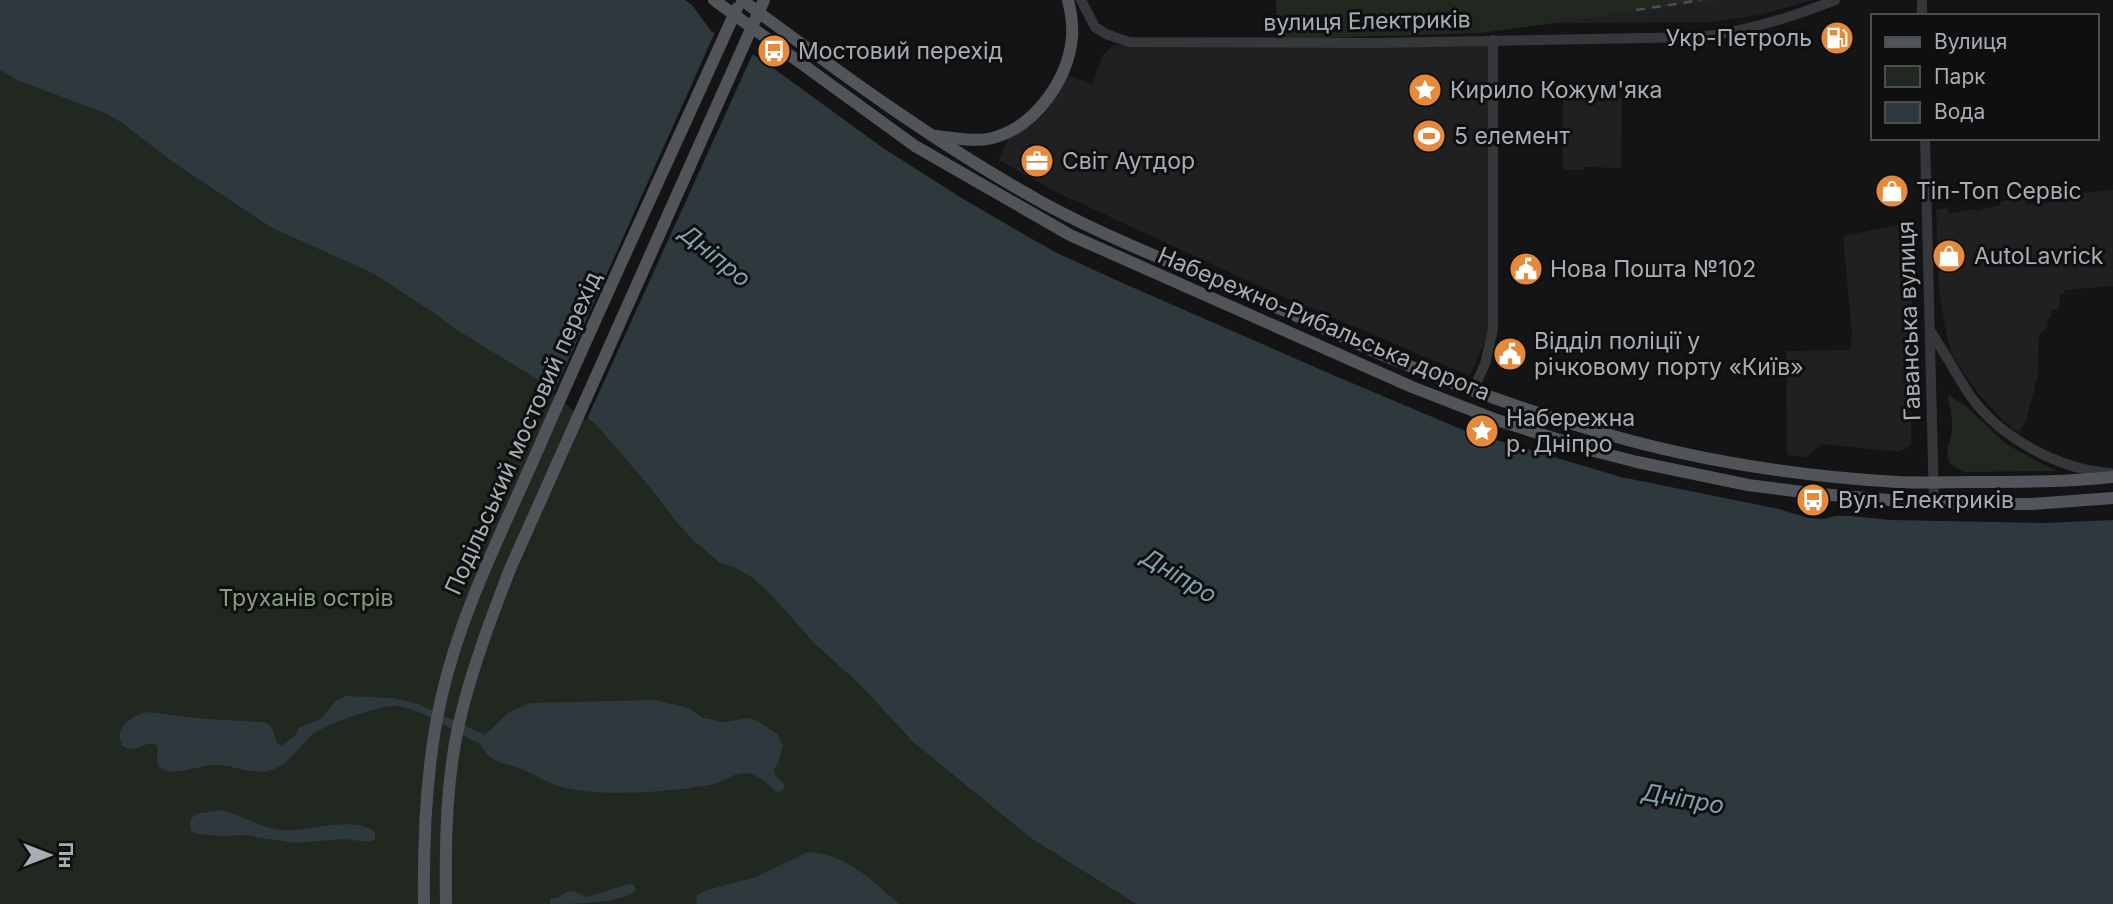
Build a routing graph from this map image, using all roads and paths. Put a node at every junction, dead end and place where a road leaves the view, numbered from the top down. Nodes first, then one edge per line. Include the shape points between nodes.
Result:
1 (714, 0) edge
2 (741, 0) edge
3 (764, 0) edge
4 (1068, 0) edge
5 (1081, 0) edge
6 (1835, 0) edge
7 (1493, 40) junction
8 (930, 135) junction
9 (1925, 140) edge
10 (1931, 332) junction
11 (1473, 390) junction
12 (2113, 475) edge
13 (1934, 482) junction
14 (2113, 498) edge
15 (1934, 504) junction
16 (424, 904) edge
17 (446, 904) edge

1 - 15 main road, Набережно-Рибальська дорога via 915,146 1070,236 1412,387 1572,444 1692,475 1810,494
2 - 8 main road, Набережно-Рибальська дорога
2 - 16 main road, Подільський мостовий перехід via 461,627 441,699 429,775
3 - 17 main road, Подільський мостовий перехід via 485,633 461,713 451,777
4 - 8 main road via 1072,31 1067,61 1041,106 1021,125 986,139
5 - 7 street, вулиця Електриків via 1095,27 1129,42
6 - 7 street, вулиця Електриків via 1743,31 1702,37
7 - 11 street via 1493,329 1485,365
8 - 11 main road, Набережно-Рибальська дорога via 1035,199 1093,228
9 - 10 street, Гаванська вулиця
10 - 12 street via 1972,398 2011,435 2056,461
10 - 13 street, Гаванська вулиця
11 - 13 main road, Набережно-Рибальська дорога via 1588,429 1690,454 1812,474
12 - 13 main road, Набережно-Рибальська дорога via 2031,483
13 - 15 street, Гаванська вулиця
14 - 15 main road, Набережно-Рибальська дорога

